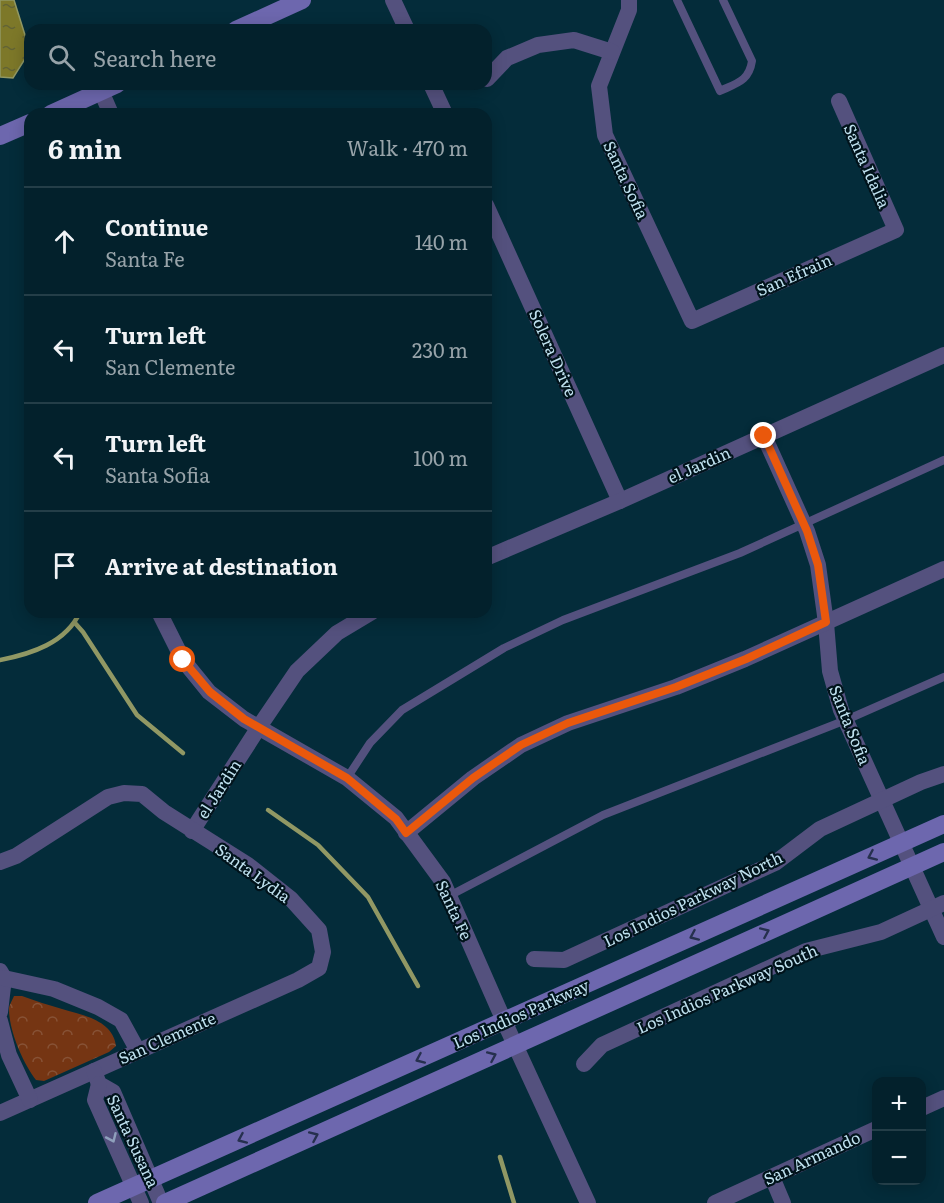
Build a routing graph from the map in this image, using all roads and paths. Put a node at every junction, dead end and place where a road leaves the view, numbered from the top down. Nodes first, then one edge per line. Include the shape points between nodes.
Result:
1 (302, 0) edge
2 (393, 0) edge
3 (629, 0) edge
4 (677, 0) edge
5 (723, 0) edge
6 (249, 24) edge
7 (404, 24) edge
8 (612, 52) junction
9 (492, 74) edge
10 (105, 90) edge
11 (109, 90) edge
12 (434, 90) edge
13 (839, 101) dead end
14 (64, 108) edge
15 (111, 108) edge
16 (442, 108) edge
17 (24, 126) edge
18 (0, 136) edge
19 (492, 218) edge
20 (896, 230) joint
21 (692, 321) joint
22 (944, 355) edge
23 (764, 436) junction
24 (944, 460) edge
25 (620, 501) junction
26 (804, 524) junction
27 (492, 555) edge
28 (944, 569) edge
29 (162, 618) edge
30 (362, 618) edge
31 (826, 622) junction
32 (944, 677) edge
33 (846, 720) junction
34 (259, 727) junction
35 (944, 774) edge
36 (347, 778) junction
37 (882, 800) junction
38 (944, 824) edge
39 (192, 831) junction
40 (406, 833) junction
41 (901, 843) junction
42 (944, 852) edge
43 (0, 862) edge
44 (913, 866) junction
45 (449, 896) junction
46 (938, 906) edge
47 (944, 938) edge
48 (323, 952) joint
49 (534, 959) dead end
50 (2, 975) edge
51 (0, 1012) edge
52 (0, 1021) edge
53 (504, 1021) junction
54 (515, 1045) junction
55 (138, 1051) junction
56 (584, 1064) dead end
57 (97, 1077) junction
58 (944, 1098) edge
59 (30, 1100) junction
60 (926, 1106) edge
61 (0, 1113) edge
62 (872, 1131) edge
63 (771, 1177) junction
64 (151, 1179) junction
65 (137, 1195) edge
66 (98, 1203) edge
67 (163, 1203) edge
68 (588, 1203) edge
69 (715, 1203) edge
70 (783, 1203) edge

1 - 6 street
2 - 7 street
3 - 8 street, Santa Sofia via 629,10
4 - 5 lane via 720,91 746,79 752,61
8 - 9 street via 574,40 538,45 507,58
8 - 21 street, Santa Sofia via 599,86 605,135
10 - 14 street
11 - 15 street
12 - 16 street
13 - 20 street, Santa Idalia
17 - 18 street
19 - 25 street, Solera Drive
20 - 21 street, San Efrain
22 - 23 street, el Jardin
23 - 25 street, el Jardin
23 - 26 street, Santa Sofia
24 - 26 lane
25 - 27 street, el Jardin
26 - 31 street, Santa Sofia via 818,565
26 - 36 lane via 740,553 563,620 504,648 402,710 370,743
28 - 31 street
29 - 34 street, Santa Fe via 183,660 210,692
30 - 34 street, el Jardin via 337,633 297,671
31 - 33 street, Santa Sofia via 830,671
31 - 40 street via 746,659 568,723 521,745
32 - 33 lane
33 - 37 street, Santa Sofia
33 - 45 lane via 603,815
34 - 36 street, Santa Fe
34 - 39 street, el Jardin
35 - 37 street, Los Indios Parkway North
36 - 40 street, Santa Fe via 396,819
37 - 41 street, Santa Sofia
37 - 49 street, Los Indios Parkway North via 820,829 776,863 564,960
38 - 41 street, Los Indios Parkway
39 - 43 street, el Jardin via 142,794 124,793 108,797 16,856
39 - 48 street, Santa Lydia via 248,865 291,898 319,930
40 - 45 street, Santa Fe
41 - 44 street, Santa Sofia
41 -> 53 street, Los Indios Parkway
42 - 44 street, Los Indios Parkway
44 - 46 street, Santa Sofia
54 -> 44 street, Los Indios Parkway
45 - 53 street, Santa Fe
46 - 47 street, Santa Sofia
46 - 56 street, Los Indios Parkway South via 880,932 806,951 602,1045
48 - 55 street, San Clemente via 319,968 298,980
50 - 51 street
50 - 55 street via 54,989 98,1007 121,1020
52 - 59 street via 9,1055
53 - 54 street, Santa Fe
53 -> 64 street, Los Indios Parkway
67 -> 54 street, Los Indios Parkway
54 - 68 street, Santa Fe
55 - 57 street, San Clemente
57 - 59 street, San Clemente
57 - 64 street, Santa Susana via 113,1092
57 -> 65 street, Santa Susana via 95,1100
58 - 60 street
59 - 61 street, San Clemente
62 - 63 street, San Armando
63 - 69 street, San Armando
63 - 70 street
64 - 65 street, Los Indios Parkway
64 - 67 street, Santa Susana
65 - 66 street, Los Indios Parkway

